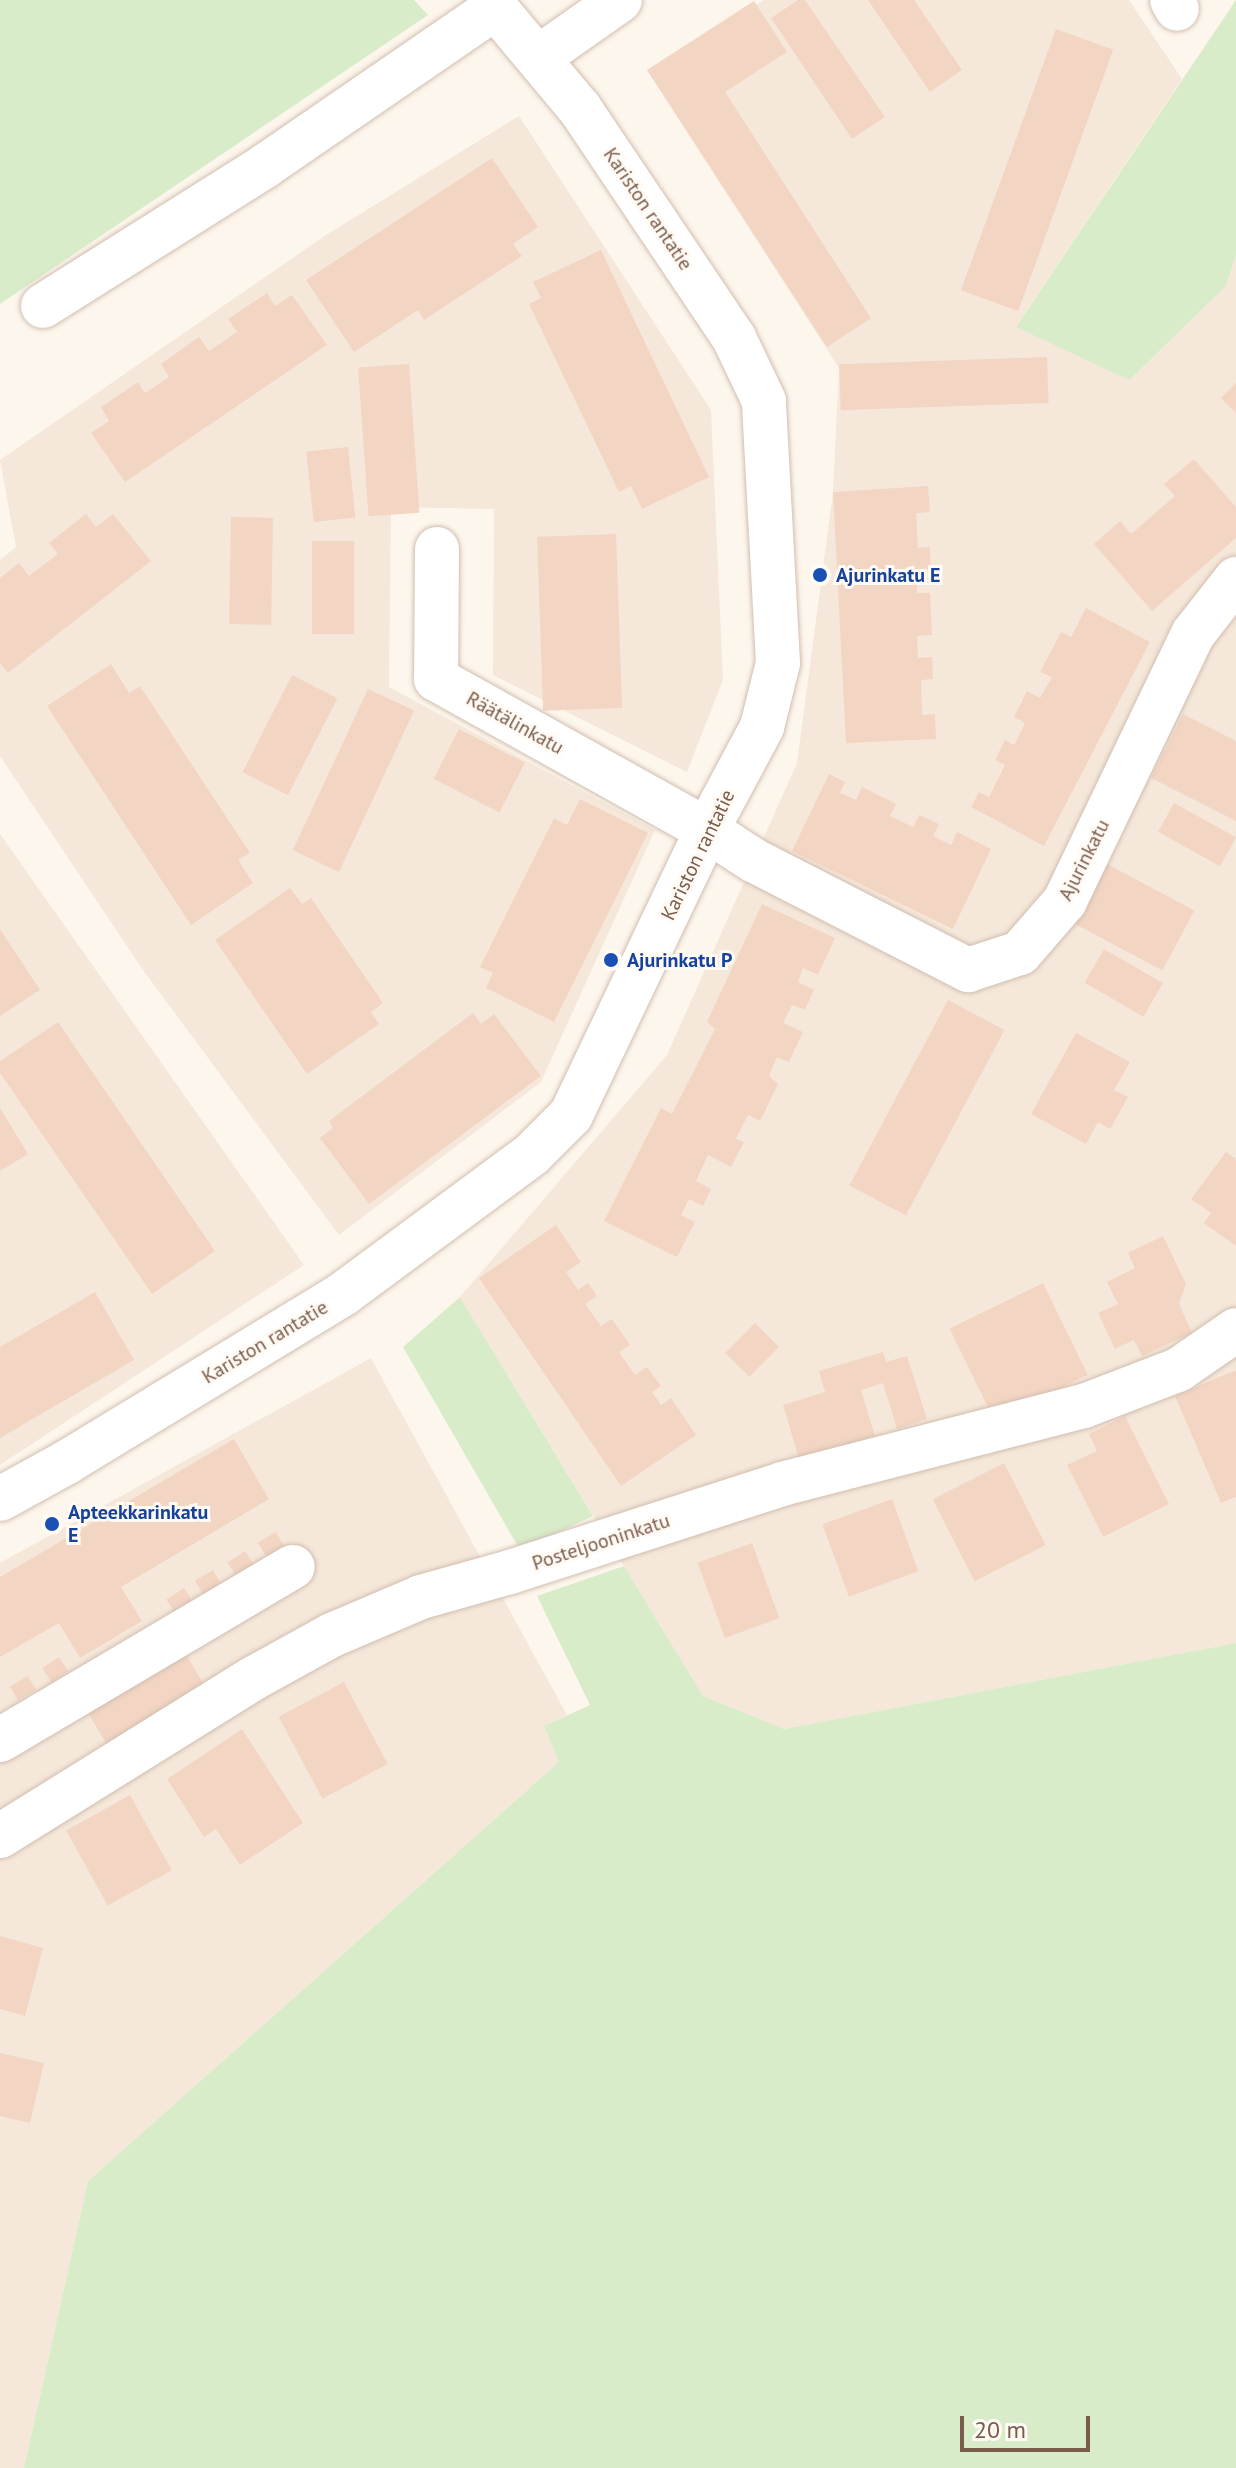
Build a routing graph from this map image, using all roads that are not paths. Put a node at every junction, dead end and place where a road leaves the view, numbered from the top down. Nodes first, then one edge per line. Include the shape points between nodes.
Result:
1 (620, 0) edge
2 (492, 4) edge
3 (539, 57) junction
4 (43, 306) dead end
5 (437, 549) dead end
6 (1236, 579) edge
7 (707, 830) junction
8 (1236, 1330) edge
9 (0, 1499) edge
10 (293, 1567) dead end
11 (0, 1740) edge
12 (0, 1836) edge

1 - 3 street
2 - 3 street, Kariston rantatie
2 - 4 street via 265,166
3 - 7 street, Kariston rantatie via 726,326 764,401 778,663 762,727
5 - 7 street, Räätälinkatu via 436,679
6 - 7 street, Ajurinkatu via 1193,634 1065,901 1020,953 968,970 753,860
7 - 9 street, Kariston rantatie via 585,1091 571,1115 532,1154 343,1294
8 - 12 street, Posteljooninkatu via 1178,1370 1084,1406 782,1484 421,1597 332,1635 254,1678
10 - 11 street

